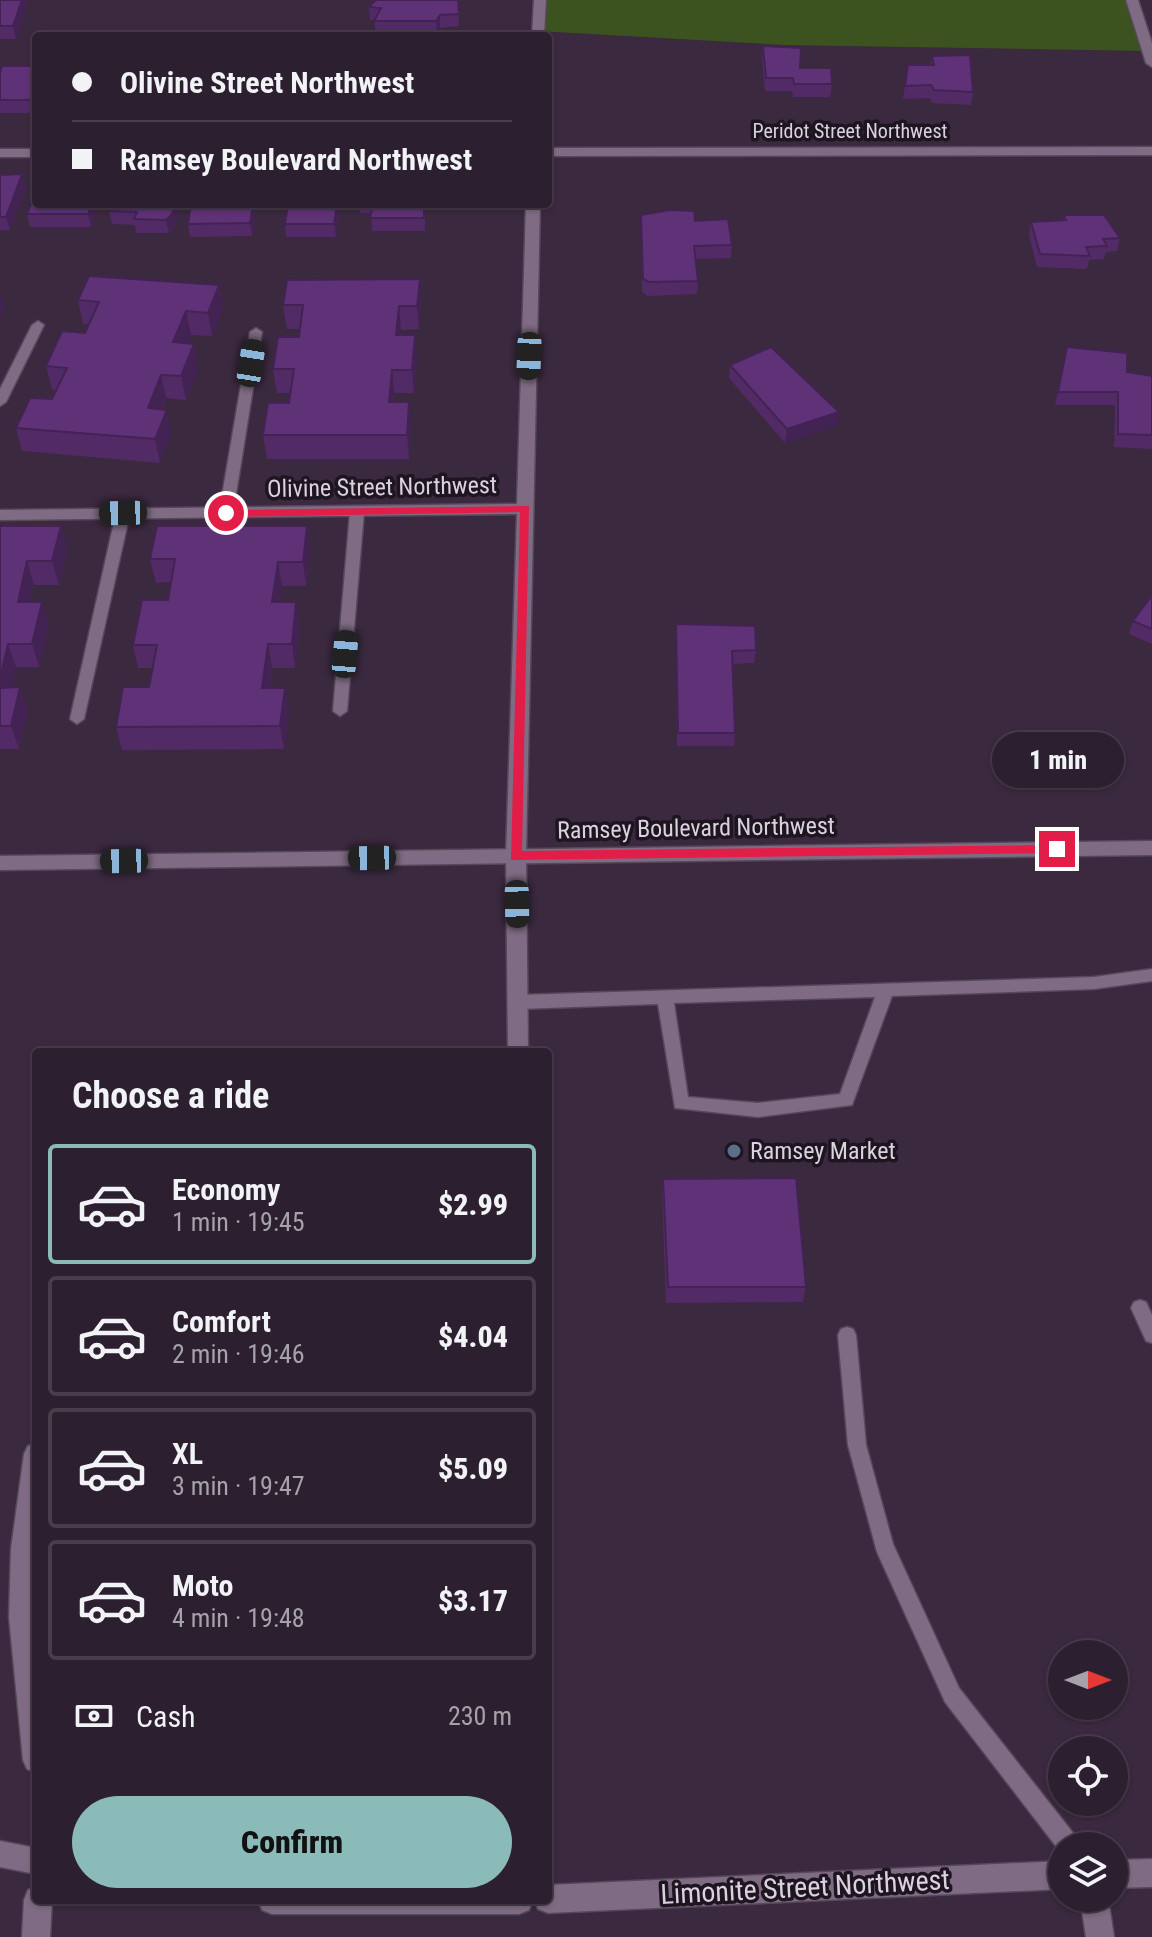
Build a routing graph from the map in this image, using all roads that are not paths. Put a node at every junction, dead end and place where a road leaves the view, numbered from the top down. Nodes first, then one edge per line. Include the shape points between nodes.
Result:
1 (540, 0) edge
2 (1132, 0) edge
3 (538, 32) edge
4 (1152, 63) edge
5 (1152, 151) edge
6 (552, 152) edge
7 (0, 153) edge
8 (32, 153) edge
9 (533, 208) edge
10 (38, 325) dead end
11 (256, 332) dead end
12 (0, 402) edge
13 (525, 509) junction
14 (357, 512) junction
15 (123, 513) junction
16 (226, 513) junction
17 (0, 515) edge
18 (340, 711) dead end
19 (77, 719) dead end
20 (1152, 848) edge
21 (516, 856) junction
22 (0, 863) edge
23 (1152, 975) edge
24 (886, 990) junction
25 (665, 997) junction
26 (519, 1002) junction
27 (518, 1048) edge
28 (1140, 1308) dead end
29 (847, 1335) dead end
30 (1152, 1335) edge
31 (32, 1483) edge
32 (32, 1719) edge
33 (1058, 1832) edge
34 (0, 1854) edge
35 (32, 1860) edge
36 (1152, 1873) edge
37 (1128, 1874) edge
38 (1048, 1876) edge
39 (552, 1899) edge
40 (38, 1904) edge
41 (1096, 1912) edge
42 (36, 1937) edge
43 (1100, 1937) edge

1 - 3 street
2 - 4 street
5 - 6 street, Peridot Street Northwest
7 - 8 street
9 - 13 street
10 - 12 lane
11 - 16 lane
13 - 14 street, Olivine Street Northwest
13 - 21 street
14 - 16 street, Olivine Street Northwest
14 - 18 lane
15 - 16 street, Olivine Street Northwest
15 - 17 street, Olivine Street Northwest
15 - 19 lane
20 - 21 street, Ramsey Boulevard Northwest
21 - 22 street, Ramsey Boulevard Northwest
21 - 26 street
23 - 24 lane via 1094,983
24 - 25 lane
24 - 25 lane via 846,1100 758,1110 681,1103
25 - 26 lane
26 - 27 street
28 - 30 lane
29 - 33 lane via 857,1445 884,1545 952,1695
31 - 32 street via 23,1549 22,1617
34 - 35 street
36 - 37 street
38 - 39 street, Limonite Street Northwest
40 - 42 street
41 - 43 street

